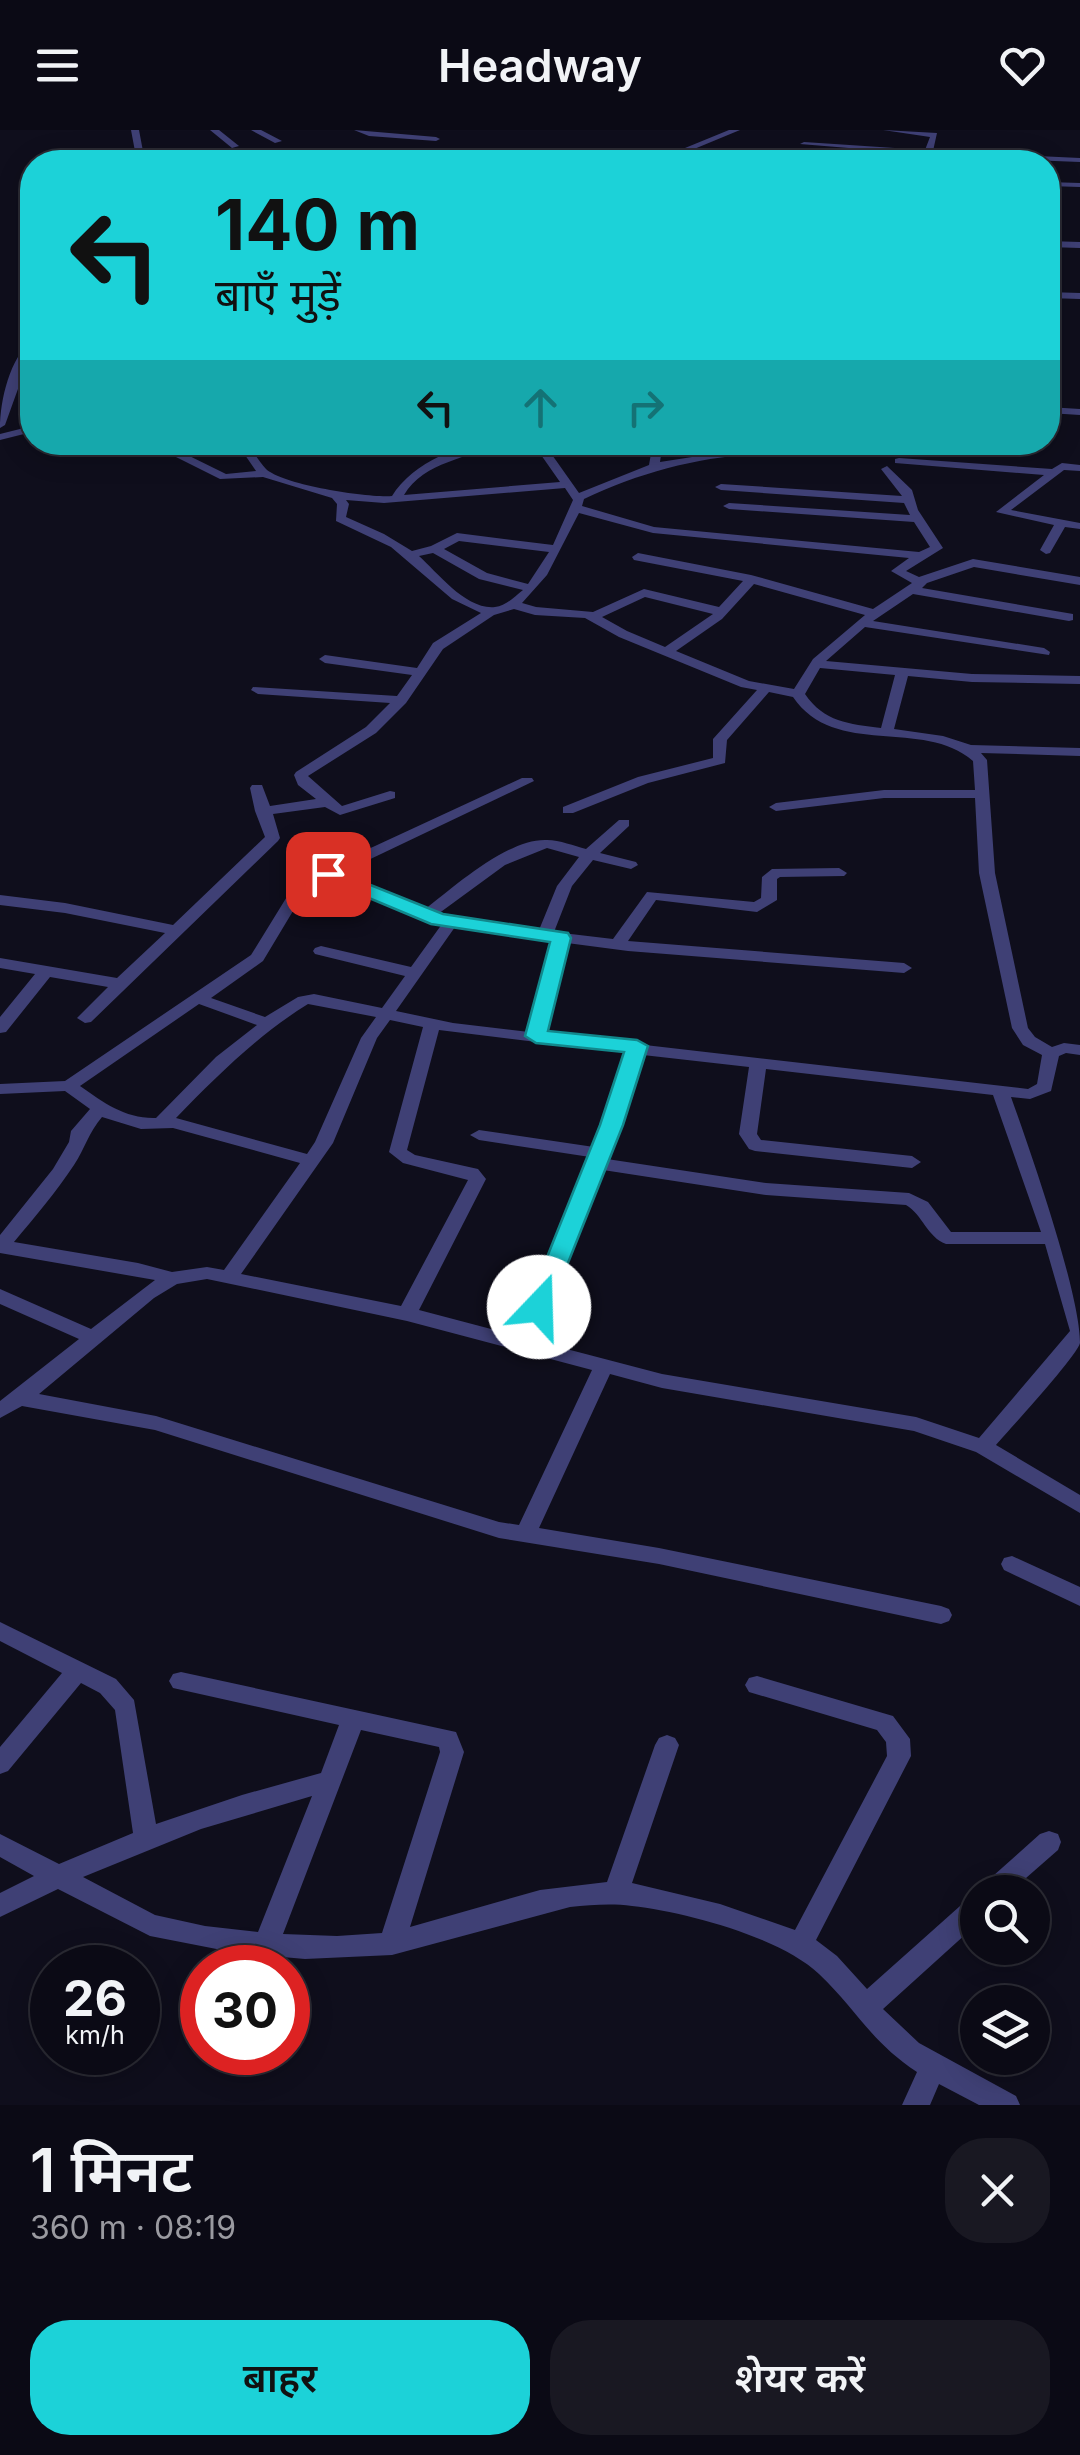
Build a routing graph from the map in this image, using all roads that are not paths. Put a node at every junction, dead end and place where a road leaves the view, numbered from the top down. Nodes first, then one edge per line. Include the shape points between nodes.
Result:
1 (214, 130) edge
2 (255, 130) edge
3 (358, 130) edge
4 (732, 130) edge
5 (887, 130) edge
6 (952, 130) edge
7 (978, 130) edge
8 (1027, 130) edge
9 (1064, 130) edge
10 (1080, 132) edge
11 (936, 133) edge
12 (862, 138) dead end
13 (436, 139) dead end
14 (278, 141) dead end
15 (804, 144) dead end
16 (235, 146) dead end
17 (858, 148) junction
18 (686, 150) edge
19 (875, 150) edge
20 (20, 365) edge
21 (0, 426) edge
22 (177, 455) edge
23 (250, 455) edge
24 (463, 455) edge
25 (547, 455) edge
26 (656, 455) edge
27 (704, 455) edge
28 (899, 461) dead end
29 (654, 465) junction
30 (1080, 468) edge
31 (887, 470) dead end
32 (1054, 472) junction
33 (264, 474) junction
34 (570, 484) junction
35 (721, 487) dead end
36 (336, 496) junction
37 (398, 496) junction
38 (911, 500) junction
39 (577, 502) junction
40 (729, 506) dead end
41 (917, 519) junction
42 (1060, 523) junction
43 (1080, 526) edge
44 (435, 549) junction
45 (556, 549) junction
46 (1046, 550) dead end
47 (410, 555) junction
48 (922, 556) junction
49 (638, 557) dead end
50 (751, 579) junction
51 (1080, 581) edge
52 (917, 585) junction
53 (531, 588) junction
54 (511, 604) junction
55 (490, 612) junction
56 (722, 612) junction
57 (593, 616) junction
58 (1069, 617) dead end
59 (870, 619) junction
60 (667, 650) junction
61 (1044, 652) dead end
62 (325, 659) dead end
63 (818, 664) junction
64 (418, 672) junction
65 (902, 672) junction
66 (1080, 680) edge
67 (258, 690) dead end
68 (764, 690) junction
69 (798, 694) junction
70 (401, 700) junction
71 (887, 732) junction
72 (970, 749) junction
73 (1080, 752) edge
74 (526, 782) dead end
75 (257, 788) dead end
76 (982, 794) junction
77 (390, 795) dead end
78 (328, 802) junction
79 (776, 807) dead end
80 (568, 810) dead end
81 (262, 811) junction
82 (624, 823) dead end
83 (587, 854) junction
84 (631, 865) dead end
85 (839, 872) dead end
86 (326, 874) junction
87 (0, 900) edge
88 (426, 916) junction
89 (451, 922) junction
90 (174, 930) junction
91 (553, 936) junction
92 (617, 944) junction
93 (321, 951) dead end
94 (0, 963) edge
95 (904, 968) dead end
96 (46, 970) junction
97 (414, 973) junction
98 (121, 984) junction
99 (200, 998) junction
100 (384, 1016) junction
101 (85, 1018) dead end
102 (270, 1023) junction
103 (432, 1025) junction
104 (0, 1028) edge
105 (536, 1036) junction
106 (637, 1046) junction
107 (1080, 1050) edge
108 (1051, 1053) junction
109 (758, 1062) junction
110 (69, 1086) junction
111 (0, 1089) edge
112 (20, 1089) junction
113 (1001, 1092) junction
114 (0, 1105) edge
115 (100, 1108) junction
116 (161, 1123) junction
117 (480, 1135) dead end
118 (597, 1158) junction
119 (312, 1161) junction
120 (912, 1162) dead end
121 (1052, 1238) junction
122 (0, 1247) edge
123 (1072, 1273) edge
124 (230, 1276) junction
125 (172, 1278) junction
126 (0, 1296) edge
127 (407, 1314) junction
128 (1080, 1332) edge
129 (94, 1338) junction
130 (525, 1343) junction
131 (604, 1366) junction
132 (19, 1398) junction
133 (0, 1411) edge
134 (983, 1447) junction
135 (1080, 1504) edge
136 (525, 1535) junction
137 (1012, 1564) dead end
138 (1080, 1597) edge
139 (941, 1615) dead end
140 (0, 1632) edge
141 (78, 1670) junction
142 (181, 1680) dead end
143 (758, 1686) dead end
144 (354, 1718) junction
145 (666, 1745) dead end
146 (0, 1764) edge
147 (327, 1782) junction
148 (146, 1836) junction
149 (1049, 1842) dead end
150 (0, 1844) edge
151 (59, 1874) junction
152 (1012, 1875) edge
153 (616, 1893) junction
154 (0, 1906) edge
155 (960, 1922) edge
156 (268, 1943) junction
157 (392, 1943) junction
158 (801, 1944) junction
159 (867, 2006) junction
160 (934, 2065) junction
161 (916, 2105) edge
162 (1006, 2105) edge

1 - 16 street
2 - 14 street
3 - 13 street
4 - 18 street
5 - 11 street
6 - 7 street
8 - 9 street
9 - 10 street
12 - 17 street
15 - 17 street
17 - 19 street
20 - 21 street
22 - 33 street via 224,477
23 - 33 street
24 - 37 street via 426,470
25 - 34 street
26 - 29 street
27 - 29 street
28 - 32 street
29 - 39 street
30 - 32 street
31 - 38 street
32 - 42 street via 1002,512
33 - 36 street
34 - 37 street
34 - 39 street
35 - 38 street
36 - 37 street
36 - 47 street via 343,504 340,519
38 - 41 street
39 - 45 street
39 - 48 street via 653,530
40 - 41 street
41 - 48 street via 936,546
42 - 43 street
42 - 46 street
44 - 45 street via 456,536
44 - 47 street
44 - 53 street via 483,576
45 - 53 street
47 - 55 street via 469,604
48 - 52 street via 897,571
49 - 50 street
50 - 56 street
50 - 59 street
51 - 52 street via 973,564
52 - 58 street
52 - 59 street
53 - 54 street
54 - 55 street
54 - 57 street
55 - 64 street via 438,646
56 - 57 street via 644,593
56 - 60 street
57 - 60 street
59 - 61 street
59 - 63 street
60 - 68 street
62 - 64 street
63 - 65 street
63 - 69 street
64 - 70 street
65 - 66 street
65 - 71 street
67 - 70 street
68 - 69 street
68 - 80 street via 720,739 720,760 643,780
69 - 71 street via 827,722
70 - 78 street via 358,740 302,773 303,782
71 - 72 street
72 - 73 street
72 - 76 street via 980,760
74 - 86 street
75 - 81 street
76 - 79 street via 884,794
76 - 108 street via 987,873 1020,1028
77 - 78 street via 342,811
78 - 81 street
81 - 90 street via 273,838
82 - 83 street
83 - 84 street
83 - 88 street via 536,845
83 - 91 street via 556,896
85 - 92 street via 777,872 770,877 768,900 756,907 652,895
86 - 88 street
86 - 99 street via 293,898 255,961
87 - 90 street
88 - 89 street
89 - 91 street
89 - 97 street
90 - 98 street
91 - 92 street
91 - 105 street
92 - 95 street
93 - 97 street
94 - 96 street
96 - 98 street
96 - 104 street
97 - 100 street
98 - 101 street
99 - 102 street
99 - 110 street
100 - 102 street via 308,999
100 - 103 street
100 - 119 street
102 - 116 street
103 - 105 street
103 - 127 street via 398,1152 472,1172 477,1179
105 - 106 street
106 - 109 street
106 - 118 street
107 - 108 street
108 - 113 street via 1045,1087 1030,1094
109 - 113 street
109 - 120 street via 748,1134 755,1145
110 - 112 street
110 - 115 street
111 - 112 street
112 - 114 street
113 - 121 street
115 - 116 street via 141,1124
115 - 122 street
116 - 119 street
117 - 118 street
118 - 121 street via 766,1189 909,1199 921,1204 946,1238
118 - 130 street
119 - 124 street
121 - 123 street
122 - 125 street
123 - 128 street
124 - 125 street
124 - 127 street
125 - 129 street
126 - 129 street
127 - 130 street
128 - 134 street
129 - 132 street
130 - 131 street
131 - 134 street via 916,1424
131 - 136 street
132 - 133 street
132 - 136 street via 156,1423
134 - 135 street
136 - 139 street
137 - 138 street
140 - 141 street
141 - 146 street
141 - 148 street via 108,1686 126,1707
142 - 144 street
143 - 158 street via 885,1722 898,1739 898,1756
144 - 147 street
144 - 157 street via 437,1734 452,1746
145 - 153 street
147 - 148 street
147 - 156 street
148 - 151 street
149 - 152 street
150 - 151 street
151 - 154 street
151 - 156 street via 150,1925
153 - 157 street via 562,1898
153 - 158 street via 662,1900
155 - 159 street
156 - 157 street
158 - 159 street via 836,1970
159 - 160 street via 884,2030
160 - 161 street
160 - 162 street

